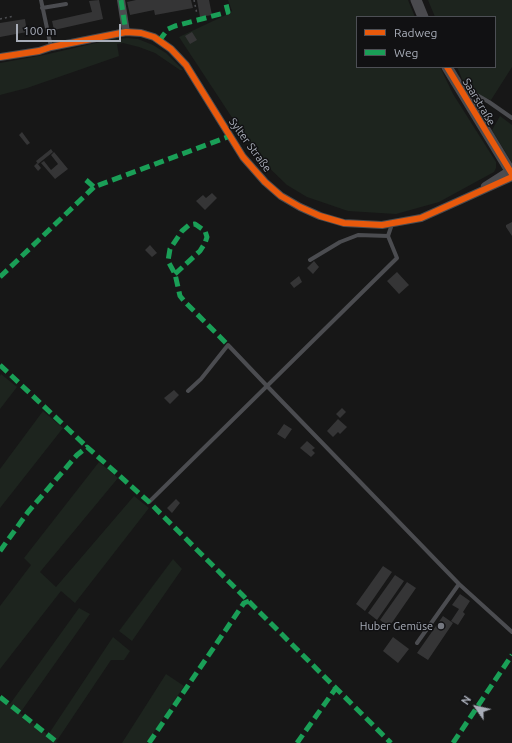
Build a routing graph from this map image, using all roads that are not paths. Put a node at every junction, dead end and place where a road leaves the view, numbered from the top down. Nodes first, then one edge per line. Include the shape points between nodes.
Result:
1 (41, 0) edge
2 (120, 0) edge
3 (416, 0) edge
4 (66, 4) dead end
5 (42, 8) junction
6 (423, 16) edge
7 (126, 32) junction
8 (51, 47) junction
9 (0, 58) edge
10 (448, 68) edge
11 (458, 88) junction
12 (512, 118) edge
13 (511, 174) edge
14 (392, 224) junction
15 (388, 236) junction
16 (310, 260) dead end
17 (266, 386) junction
18 (188, 391) dead end
19 (149, 502) dead end
20 (458, 584) junction
21 (512, 632) edge
22 (417, 643) dead end

1 - 5 lane
2 - 7 street
3 - 6 main road
4 - 5 lane
5 - 8 lane
7 - 8 street, Sylter Straße
7 - 14 street, Sylter Straße via 159,41 171,48 186,65 251,167 281,196 310,212 344,223
8 - 9 street, Sylter Straße
10 - 11 main road, Saarstraße
11 - 12 lane via 464,87
11 - 13 main road, Saarstraße
13 - 14 street, Sylter Straße via 421,218
14 - 15 lane
15 - 16 lane via 358,235 340,242
15 - 17 lane via 397,258
17 - 18 lane via 228,345
17 - 19 lane
17 - 20 lane
20 - 21 lane
20 - 22 lane

